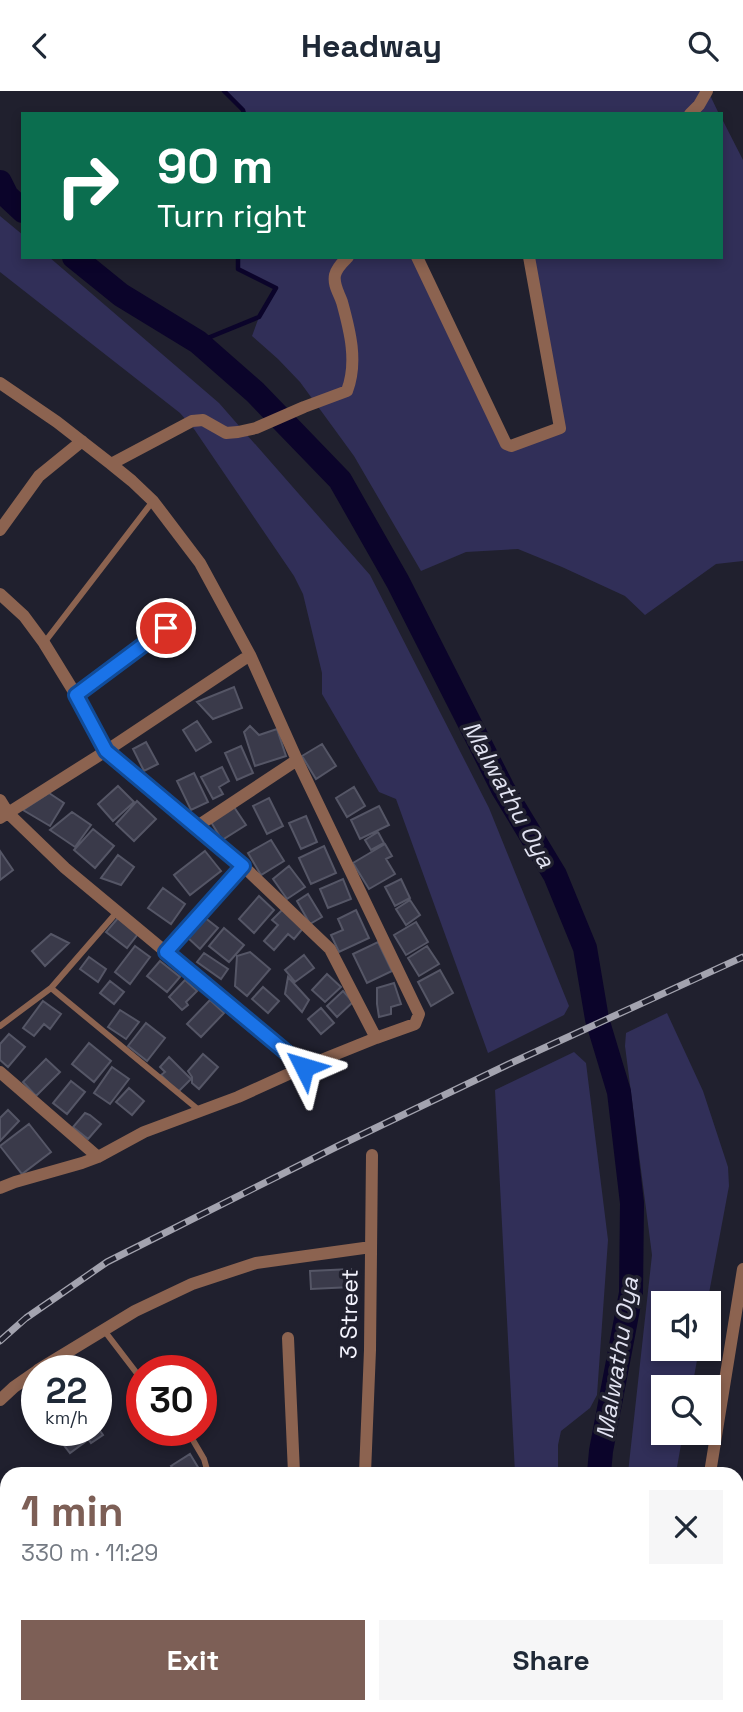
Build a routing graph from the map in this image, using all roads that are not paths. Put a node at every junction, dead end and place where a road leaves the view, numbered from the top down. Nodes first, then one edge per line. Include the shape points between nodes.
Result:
1 (707, 91) edge
2 (692, 112) edge
3 (346, 259) edge
4 (418, 259) edge
5 (530, 259) edge
6 (0, 383) edge
7 (82, 441) junction
8 (111, 464) junction
9 (153, 501) junction
10 (0, 530) edge
11 (0, 594) edge
12 (166, 628) dead end
13 (44, 643) junction
14 (250, 655) junction
15 (76, 695) junction
16 (106, 751) junction
17 (297, 760) junction
18 (0, 800) edge
19 (4, 815) edge
20 (197, 827) junction
21 (243, 866) junction
22 (117, 912) junction
23 (166, 952) junction
24 (51, 988) junction
25 (0, 1026) edge
26 (376, 1038) junction
27 (304, 1067) junction
28 (0, 1072) edge
29 (200, 1111) junction
30 (372, 1155) dead end
31 (98, 1157) junction
32 (0, 1188) edge
33 (371, 1247) junction
34 (743, 1269) edge
35 (103, 1329) junction
36 (289, 1338) dead end
37 (62, 1355) edge
38 (126, 1359) edge
39 (21, 1382) edge
40 (0, 1400) edge
41 (196, 1446) edge
42 (206, 1467) edge
43 (294, 1467) edge
44 (365, 1467) edge
45 (711, 1467) edge

1 - 2 street
3 - 8 street via 335,276 353,357 347,391 256,428 226,433 203,420 192,421
4 - 5 street via 510,446 560,428
6 - 7 street
7 - 8 street
7 - 10 street via 39,476
8 - 9 street
9 - 13 lane
9 - 14 street via 200,563
11 - 13 street
12 - 15 lane
13 - 15 street
14 - 16 street
14 - 17 street
15 - 16 street
16 - 19 street
16 - 20 street
17 - 20 street
17 - 26 street via 419,1014 415,1024
18 - 19 street
19 - 22 street
20 - 21 street
21 - 23 street
21 - 26 street via 330,950
22 - 23 street
22 - 24 lane
23 - 27 street
24 - 25 lane
24 - 29 lane
26 - 27 street
27 - 29 street
28 - 31 street
29 - 31 street via 144,1132
30 - 33 street, 3 Street
31 - 32 street
33 - 35 street via 237,1268 167,1295
33 - 44 street, 3 Street
34 - 45 street
35 - 37 street
35 - 38 lane
36 - 43 street
39 - 40 street
41 - 42 lane

